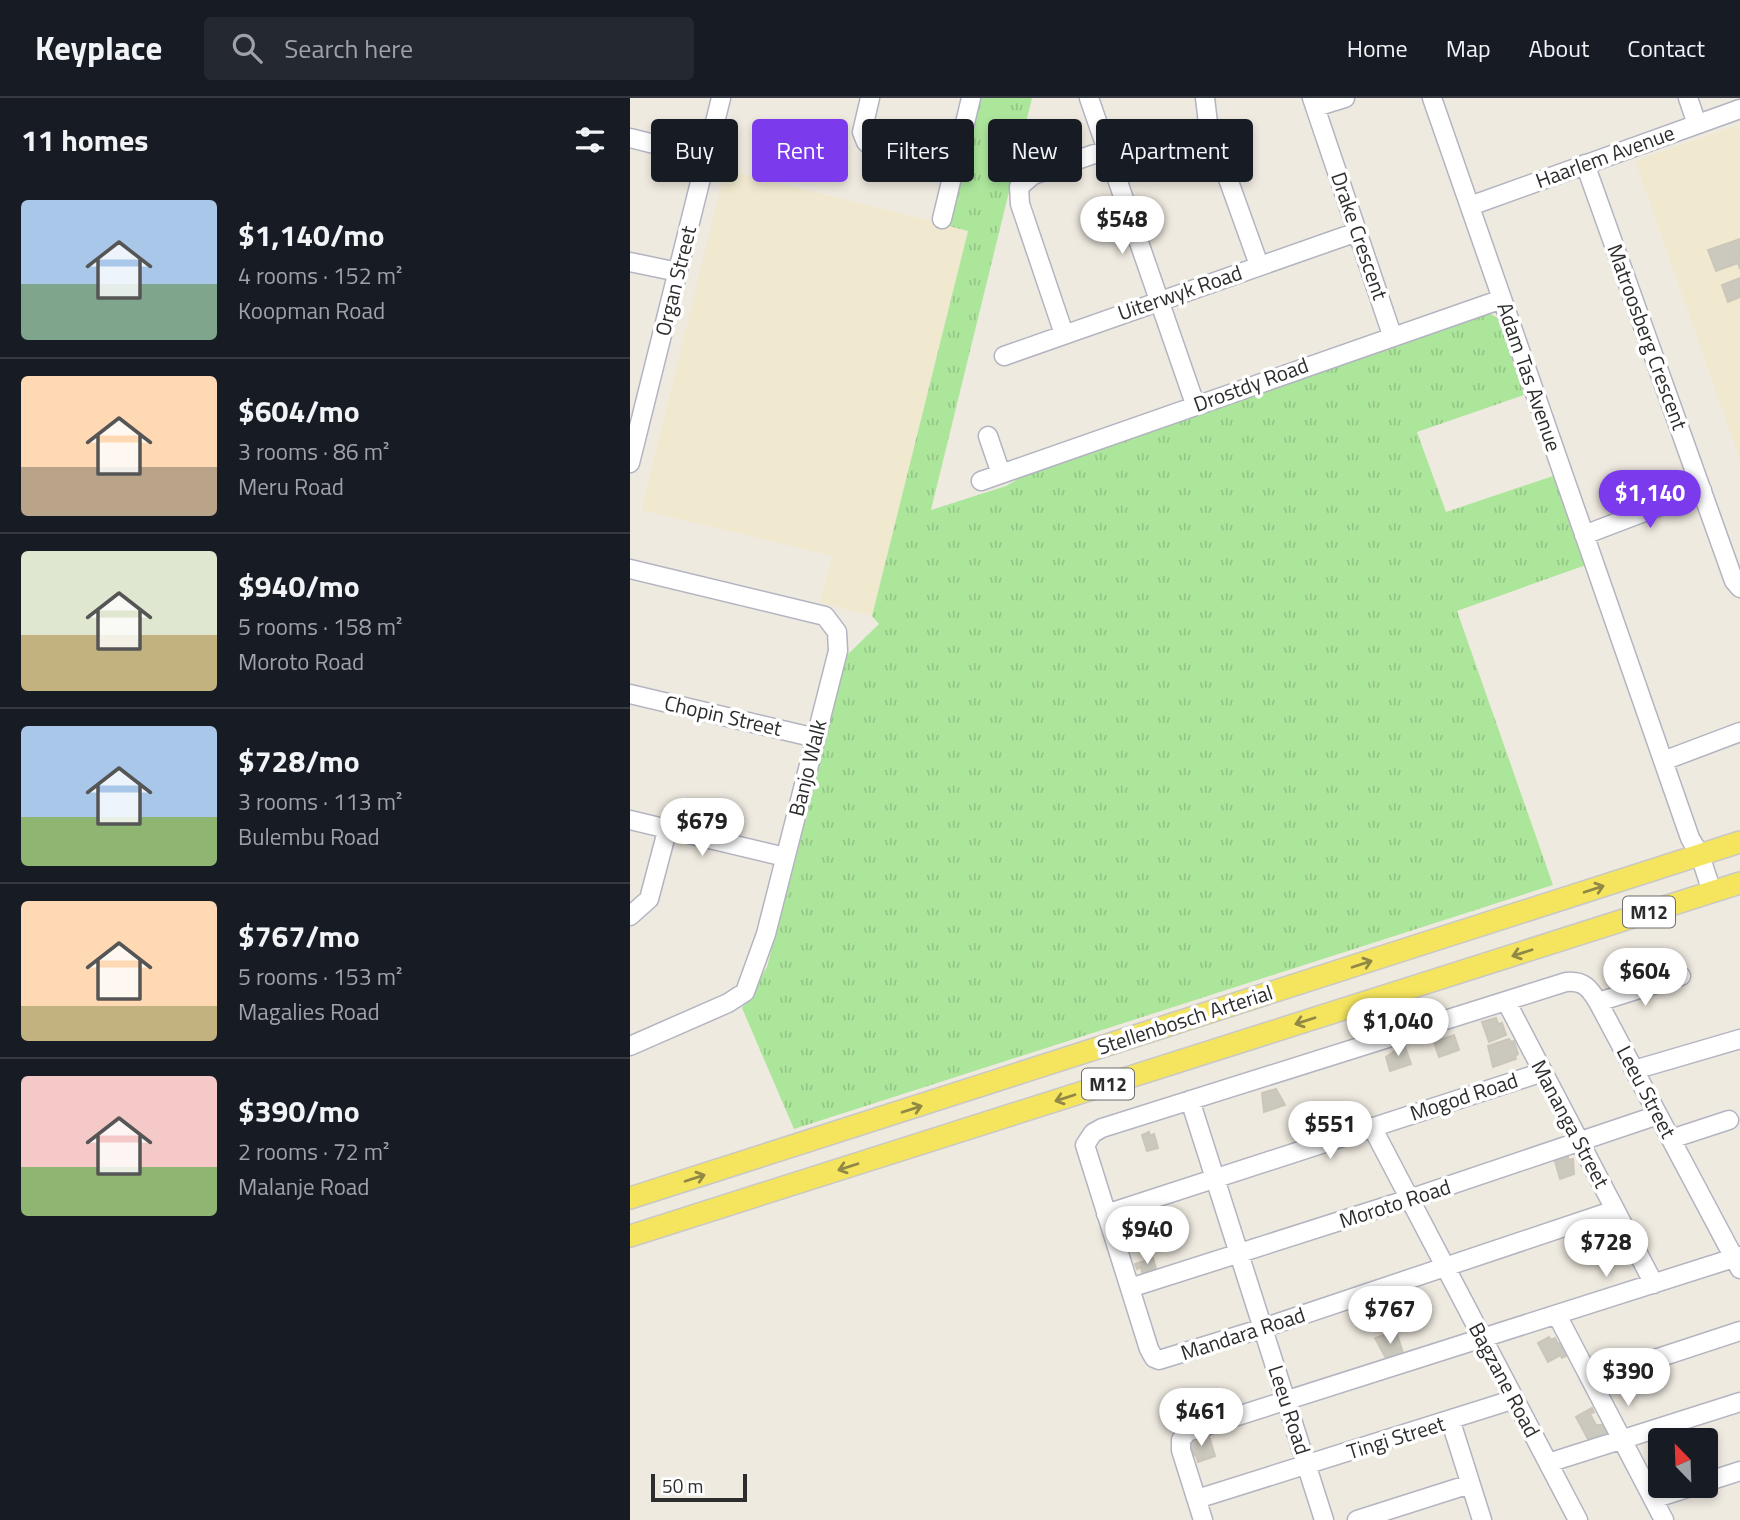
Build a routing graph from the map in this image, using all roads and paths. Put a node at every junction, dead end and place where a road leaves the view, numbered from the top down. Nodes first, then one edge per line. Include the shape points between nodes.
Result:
1 (720, 98) edge
2 (870, 98) edge
3 (971, 98) edge
4 (1089, 98) edge
5 (1205, 98) edge
6 (1345, 98) edge
7 (1432, 98) edge
8 (1688, 98) edge
9 (1314, 103) edge
10 (1740, 109) edge
11 (715, 119) edge
12 (865, 119) edge
13 (966, 119) edge
14 (1096, 119) edge
15 (1697, 124) junction
16 (630, 138) edge
17 (651, 143) edge
18 (1096, 153) edge
19 (1585, 164) junction
20 (700, 182) edge
21 (950, 182) edge
22 (1117, 182) edge
23 (1470, 206) junction
24 (942, 219) dead end
25 (1357, 232) junction
26 (630, 262) edge
27 (1259, 265) junction
28 (678, 272) junction
29 (1502, 299) junction
30 (1158, 300) junction
31 (1064, 334) junction
32 (1392, 335) junction
33 (1004, 356) dead end
34 (630, 388) edge
35 (648, 393) junction
36 (1195, 404) junction
37 (988, 436) dead end
38 (630, 463) edge
39 (1001, 474) junction
40 (981, 481) dead end
41 (1702, 490) junction
42 (1584, 535) junction
43 (630, 569) edge
44 (1740, 588) edge
45 (630, 694) edge
46 (1740, 732) edge
47 (816, 738) junction
48 (1663, 761) junction
49 (630, 820) edge
50 (667, 831) junction
51 (1740, 842) edge
52 (1700, 855) junction
53 (785, 857) junction
54 (1740, 883) edge
55 (1712, 892) junction
56 (630, 916) edge
57 (1681, 976) dead end
58 (1506, 1001) junction
59 (1598, 1002) junction
60 (1740, 1039) edge
61 (630, 1046) edge
62 (1634, 1070) junction
63 (1543, 1072) junction
64 (1190, 1100) junction
65 (1658, 1115) junction
66 (1729, 1120) dead end
67 (1372, 1127) junction
68 (1671, 1139) junction
69 (1579, 1141) junction
70 (1215, 1178) junction
71 (630, 1198) edge
72 (1409, 1199) junction
73 (1615, 1210) junction
74 (1106, 1214) junction
75 (630, 1236) edge
76 (1239, 1254) junction
77 (1738, 1261) edge
78 (1444, 1267) junction
79 (1654, 1284) junction
80 (1130, 1288) junction
81 (1558, 1315) junction
82 (1263, 1328) junction
83 (1740, 1331) edge
84 (1483, 1338) junction
85 (1591, 1380) junction
86 (1515, 1399) junction
87 (1286, 1401) junction
88 (1740, 1402) edge
89 (1451, 1422) junction
90 (1622, 1439) junction
91 (1548, 1463) junction
92 (1307, 1466) junction
93 (1740, 1471) edge
94 (1718, 1478) edge
95 (1470, 1484) junction
96 (1656, 1498) edge
97 (1197, 1499) junction
98 (1653, 1499) junction
99 (1203, 1520) edge
100 (1324, 1520) edge
101 (1357, 1520) edge
102 (1482, 1520) edge
103 (1578, 1520) edge
104 (1664, 1520) edge

1 - 11 street, Organ Street
2 - 12 street
3 - 13 street
4 - 14 street
5 - 27 street via 1208,122
6 - 9 street
7 - 23 street, Adam Tas Avenue
8 - 15 street
9 - 25 street, Drake Crescent
10 - 15 street, Haarlem Avenue
15 - 19 street, Haarlem Avenue
16 - 17 street
18 - 31 street via 1033,175 1019,187 1020,204
19 - 23 street, Haarlem Avenue
19 - 41 street, Matroosberg Crescent
20 - 28 street, Organ Street
21 - 24 street
22 - 30 street
23 - 29 street, Adam Tas Avenue
25 - 27 street, Uiterwyk Road
25 - 32 street, Drake Crescent
26 - 28 street
27 - 30 street, Uiterwyk Road
28 - 35 street, Organ Street
29 - 32 street, Drostdy Road
29 - 42 street, Adam Tas Avenue
30 - 31 street, Uiterwyk Road
30 - 36 street
31 - 33 street, Uiterwyk Road
32 - 36 street, Drostdy Road
34 - 35 street
35 - 38 street, Organ Street
36 - 39 street, Drostdy Road
37 - 39 street
39 - 40 street, Drostdy Road
41 - 42 street
41 - 44 street, Matroosberg Crescent
42 - 48 street, Adam Tas Avenue
43 - 47 street, Banjo Walk via 825,616 837,632 838,651
45 - 47 street, Chopin Street
46 - 48 street
47 - 53 street, Banjo Walk
48 - 52 street, Adam Tas Avenue
49 - 50 street
50 - 53 street
50 - 56 street via 649,899
51 - 52 main road, Stellenbosch Arterial / M12
52 - 55 street, Adam Tas Avenue
71 -> 52 main road, Stellenbosch Arterial / M12
53 - 61 street, Banjo Walk via 766,934 745,992
54 - 55 main road, Stellenbosch Arterial / M12
55 -> 75 main road, Stellenbosch Arterial / M12
57 - 59 street
58 - 59 street, Leeu Street via 1573,981 1589,987
58 - 63 street, Mananga Street
58 - 64 street, Leeu Street
59 - 62 street, Leeu Street
60 - 62 street
62 - 65 street, Leeu Street
63 - 67 street, Mogod Road
63 - 69 street, Mananga Street
64 - 70 street, Leeu Road
64 - 74 street, Mandara Road via 1102,1128 1087,1140 1086,1151
65 - 68 street, Leeu Street
65 - 69 street, Moroto Road
66 - 68 street
67 - 70 street, Mogod Road
67 - 72 street, Bagzane Road
68 - 77 street, Leeu Street
69 - 72 street, Moroto Road
69 - 73 street, Mananga Street
70 - 74 street, Mogod Road
70 - 76 street, Leeu Road
72 - 76 street, Moroto Road
72 - 78 street, Bagzane Road
73 - 78 street, Mandara Road
73 - 79 street, Mananga Street
74 - 80 street, Mandara Road
76 - 80 street, Moroto Road
76 - 82 street, Leeu Road
77 - 79 street
78 - 82 street, Mandara Road
78 - 84 street, Bagzane Road
79 - 81 street
80 - 82 street, Mandara Road via 1149,1349 1159,1360
81 - 84 street
81 - 85 street
82 - 87 street, Leeu Road
83 - 85 street
84 - 86 street, Bagzane Road
84 - 87 street
85 - 90 street
86 - 89 street, Tingi Street
86 - 91 street, Bagzane Road
87 - 92 street, Leeu Road
87 - 97 street via 1183,1436 1181,1450
88 - 90 street
89 - 92 street, Tingi Street
89 - 95 street
90 - 91 street
90 - 98 street
91 - 103 street, Bagzane Road
92 - 97 street, Tingi Street
92 - 100 street, Leeu Road
93 - 94 street
95 - 101 street
95 - 102 street
96 - 98 street
97 - 99 street
98 - 104 street

